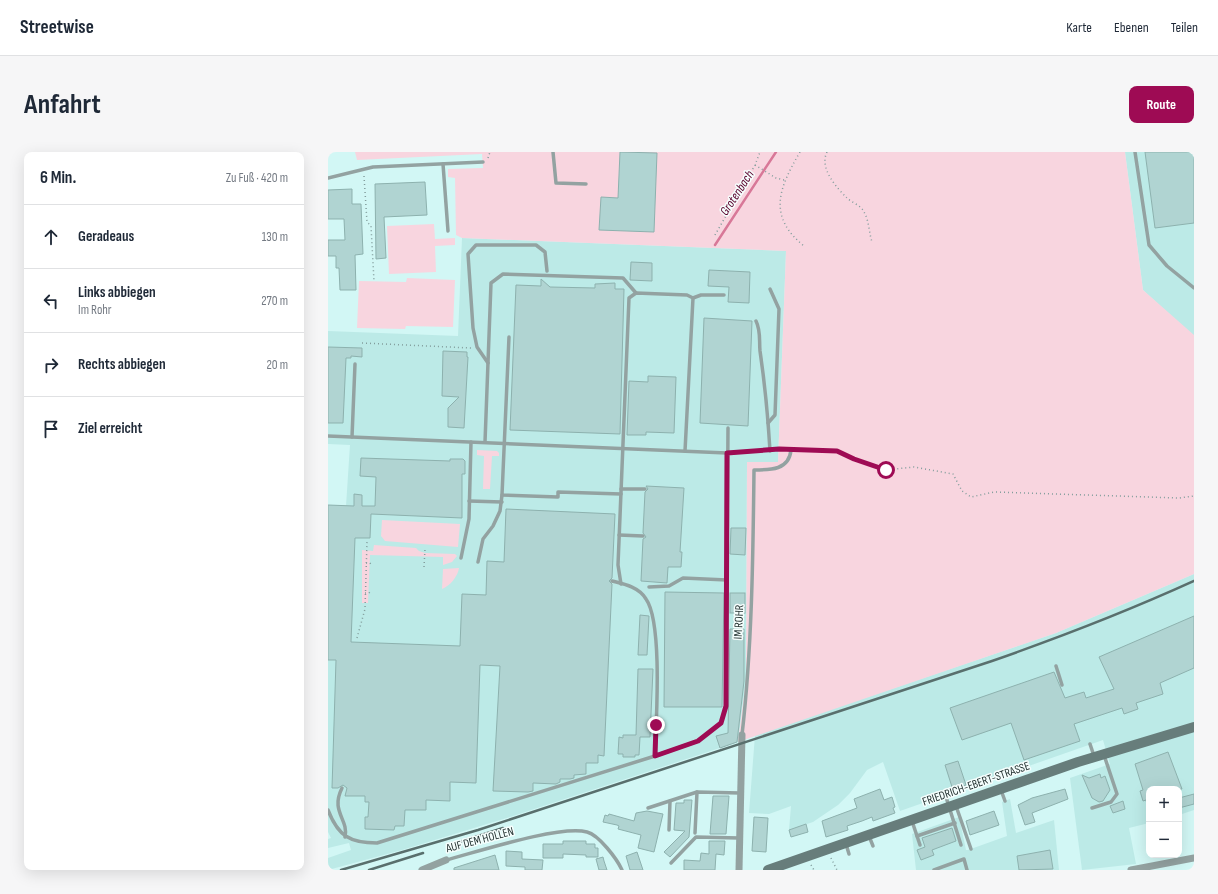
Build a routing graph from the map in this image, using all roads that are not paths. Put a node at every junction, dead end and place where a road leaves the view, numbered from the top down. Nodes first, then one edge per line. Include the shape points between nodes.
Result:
1 (553, 152) edge
2 (1135, 152) edge
3 (483, 162) dead end
4 (443, 164) junction
5 (328, 178) edge
6 (586, 184) dead end
7 (448, 231) dead end
8 (547, 271) dead end
9 (1194, 288) edge
10 (770, 289) dead end
11 (636, 293) junction
12 (724, 295) dead end
13 (693, 298) junction
14 (756, 321) dead end
15 (509, 337) dead end
16 (355, 364) dead end
17 (489, 364) junction
18 (768, 423) junction
19 (728, 428) dead end
20 (328, 436) edge
21 (352, 437) junction
22 (471, 442) junction
23 (485, 442) junction
24 (504, 443) junction
25 (623, 448) junction
26 (779, 449) dead end
27 (791, 450) road end
28 (684, 451) junction
29 (770, 451) junction
30 (727, 453) junction
31 (622, 488) junction
32 (645, 489) dead end
33 (621, 494) junction
34 (502, 495) junction
35 (470, 501) junction
36 (502, 502) junction
37 (620, 535) junction
38 (643, 536) dead end
39 (461, 558) dead end
40 (478, 562) dead end
41 (726, 580) junction
42 (612, 581) dead end
43 (621, 584) junction
44 (649, 587) dead end
45 (1056, 666) dead end
46 (1062, 684) dead end
47 (1194, 727) edge
48 (742, 735) joint
49 (1090, 744) dead end
50 (1099, 755) junction
51 (655, 756) junction
52 (342, 788) dead end
53 (1000, 789) junction
54 (698, 792) junction
55 (740, 793) junction
56 (946, 797) dead end
57 (670, 801) junction
58 (1004, 801) dead end
59 (953, 806) junction
60 (648, 808) dead end
61 (1092, 808) dead end
62 (328, 810) edge
63 (912, 820) junction
64 (955, 823) junction
65 (669, 830) dead end
66 (695, 833) dead end
67 (869, 835) junction
68 (917, 836) junction
69 (345, 837) junction
70 (739, 838) junction
71 (845, 843) junction
72 (920, 845) dead end
73 (961, 845) dead end
74 (873, 846) dead end
75 (971, 849) dead end
76 (849, 854) dead end
77 (1194, 858) edge
78 (446, 860) joint
79 (671, 863) dead end
80 (773, 869) edge
81 (422, 870) edge
82 (622, 870) edge
83 (739, 870) edge
84 (934, 870) edge
85 (967, 870) edge
86 (1131, 870) edge

1 - 6 lane via 556,183
2 - 9 lane via 1149,245 1167,266
3 - 4 lane
4 - 5 lane via 373,167
4 - 7 lane
8 - 17 lane via 545,252 536,245 476,245 468,254 477,347
10 - 18 lane via 779,309 775,415
11 - 13 lane via 687,295
11 - 17 lane via 623,278 503,274 491,283
11 - 25 lane via 629,298
12 - 13 lane via 701,295
13 - 28 lane
14 - 18 lane via 760,330
15 - 24 lane
16 - 21 lane
17 - 23 lane
18 - 29 lane
19 - 30 lane, IM ROHR
20 - 21 lane
21 - 22 lane
22 - 23 lane
22 - 35 lane
23 - 24 lane
24 - 25 lane
24 - 34 lane
25 - 28 lane
25 - 31 lane
26 - 29 lane
27 - 48 lane, IM ROHR via 786,464 772,470 754,470 752,593 748,681
28 - 30 lane
29 - 30 lane
30 - 41 lane, IM ROHR
31 - 32 lane
31 - 33 lane
33 - 34 lane via 558,492 558,497
33 - 37 lane
34 - 36 lane
35 - 36 lane
35 - 39 lane
36 - 40 lane via 493,526 483,539
37 - 38 lane
37 - 43 lane via 618,564
41 - 44 lane via 683,578 669,586
41 - 51 lane, IM ROHR via 726,706 721,723 698,741
42 - 43 lane
43 - 51 lane via 630,586 646,598 654,615
45 - 46 lane
47 - 50 street, FRIEDRICH-EBERT-STRASSE
48 - 55 street, IM ROHR
49 - 50 lane
50 - 53 street, FRIEDRICH-EBERT-STRASSE
50 - 61 lane via 1117,794 1111,802
51 - 69 lane, IM ROHR via 377,843 361,843
52 - 69 lane via 337,799 340,817 347,830
53 - 58 lane
53 - 59 street, FRIEDRICH-EBERT-STRASSE
54 - 55 lane
54 - 57 lane
54 - 66 lane
55 - 70 street, IM ROHR
56 - 59 lane
57 - 60 lane
57 - 65 lane
59 - 63 street, FRIEDRICH-EBERT-STRASSE
59 - 64 lane
59 - 75 lane
62 - 69 lane via 334,825
63 - 67 street, FRIEDRICH-EBERT-STRASSE
63 - 68 lane
64 - 68 lane
64 - 73 lane
67 - 71 street, FRIEDRICH-EBERT-STRASSE
67 - 74 lane
68 - 72 lane
70 - 79 lane via 696,837
70 - 83 street, IM ROHR
71 - 76 lane
71 - 80 street, FRIEDRICH-EBERT-STRASSE
77 - 86 street
78 - 81 street, AUF DEM HOLLEN
78 - 82 lane, AUF DEM HOLLEN via 544,835 588,832 601,841
84 - 85 lane via 964,859

